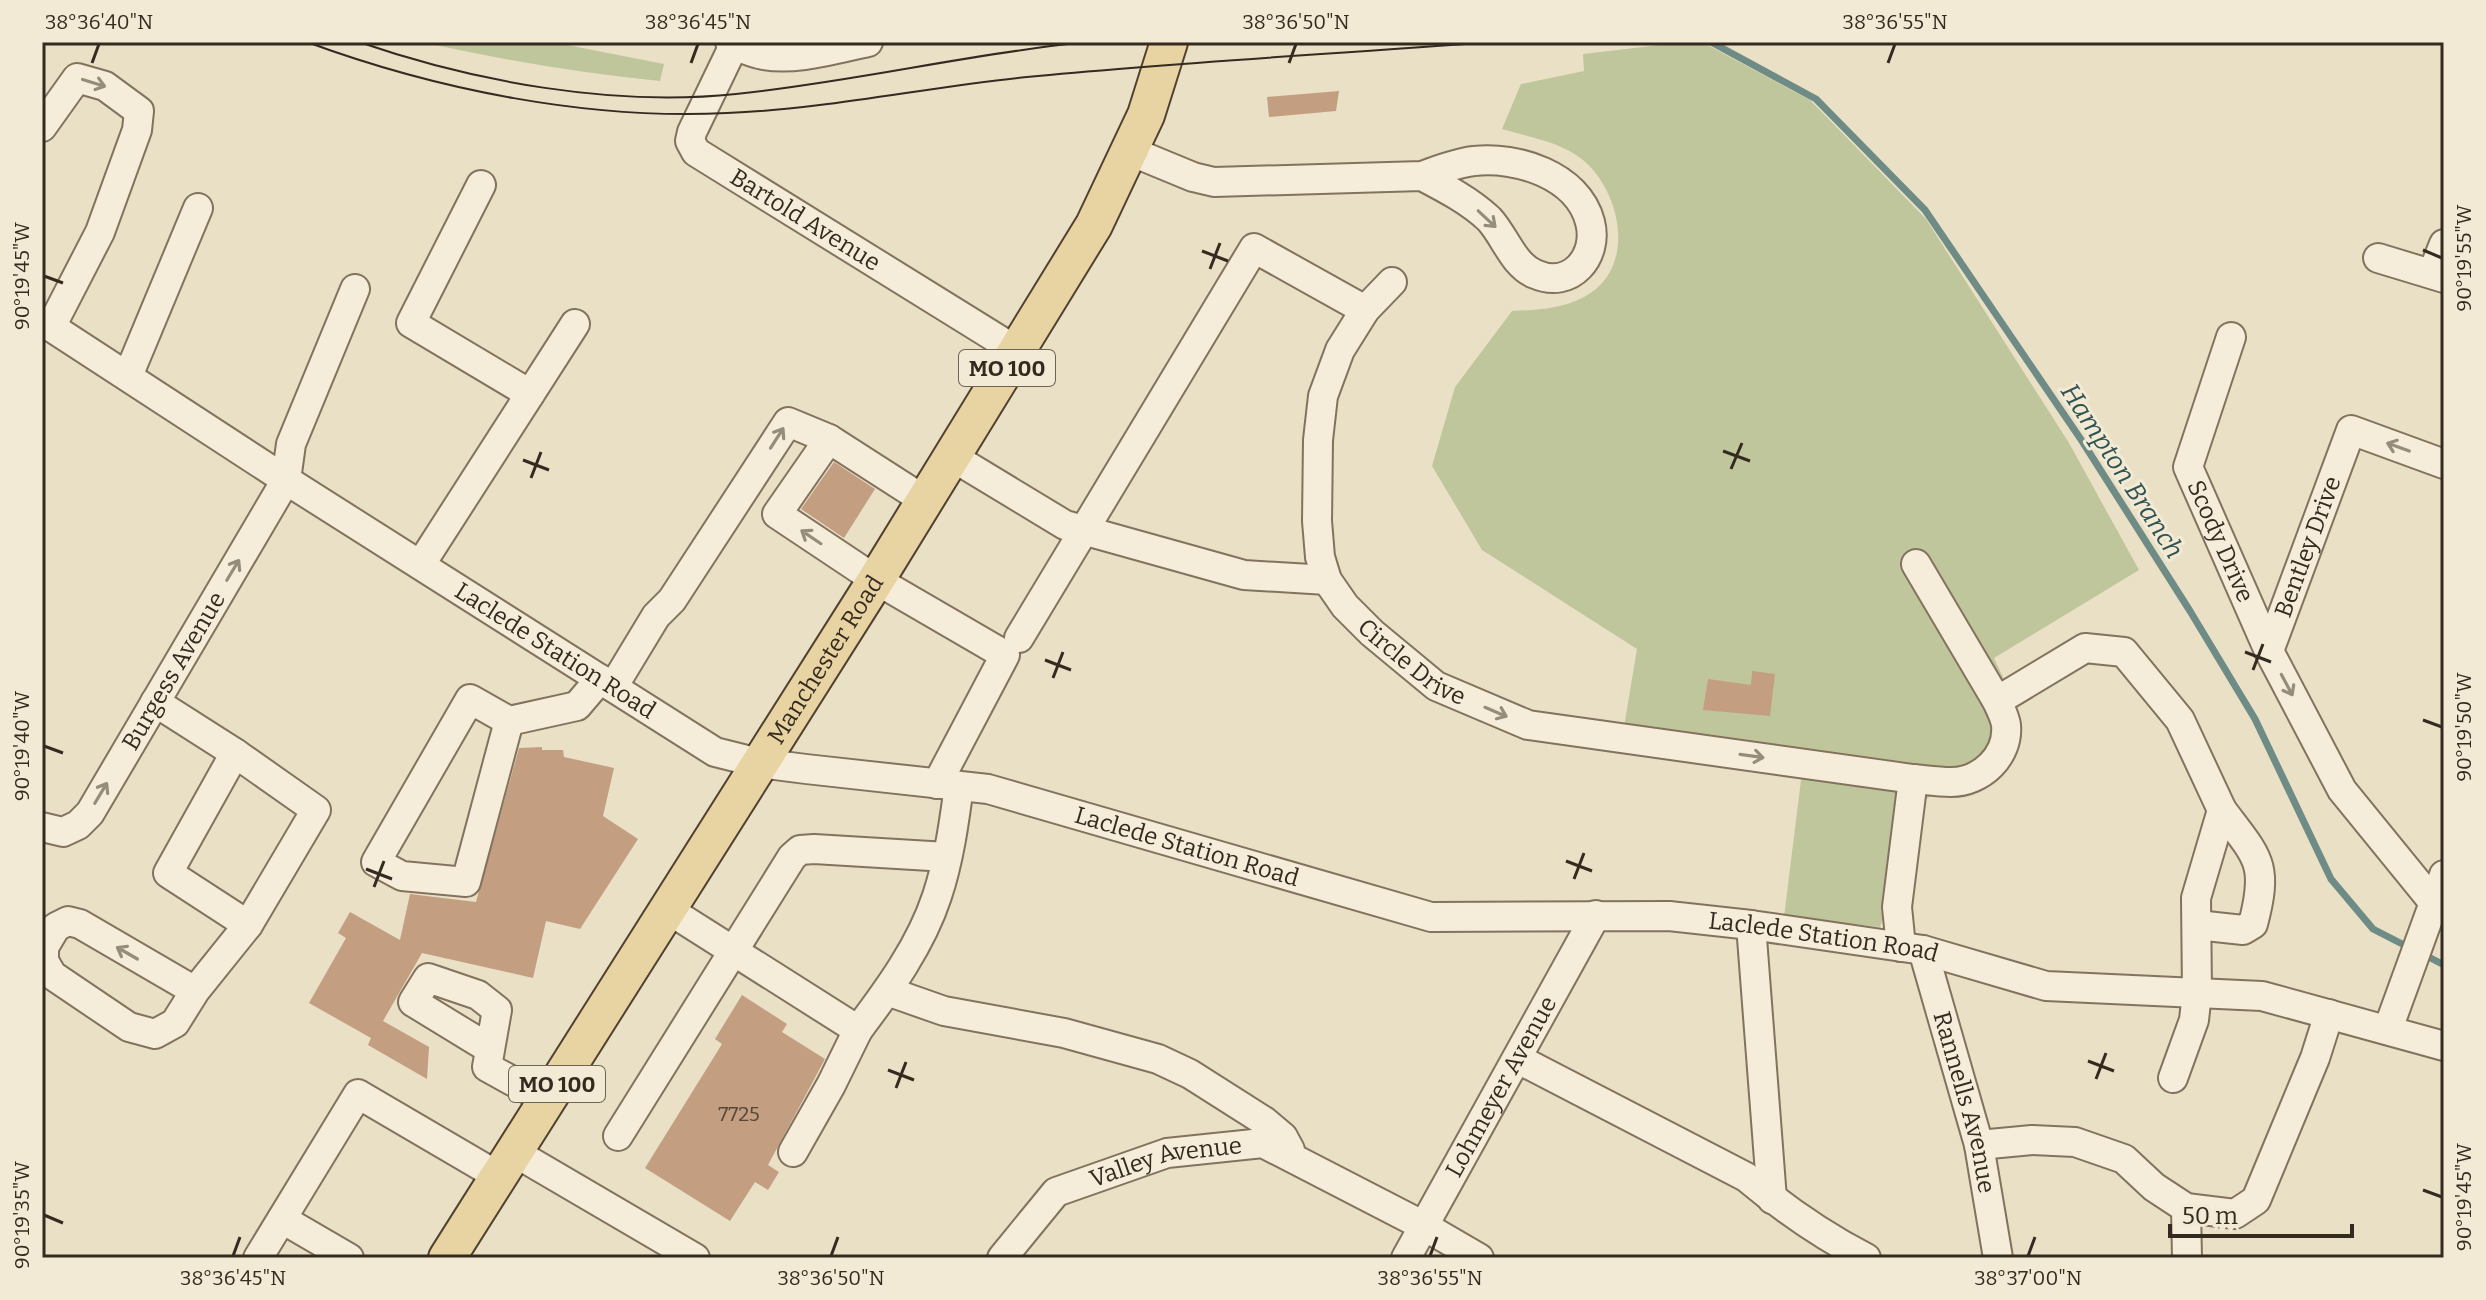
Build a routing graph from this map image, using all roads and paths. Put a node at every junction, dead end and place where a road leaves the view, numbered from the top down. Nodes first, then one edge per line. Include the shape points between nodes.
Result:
1 (868, 42) edge
2 (1169, 42) edge
3 (732, 43) edge
4 (42, 127) edge
5 (1130, 151) junction
6 (1422, 176) junction
7 (481, 185) dead end
8 (198, 208) dead end
9 (2444, 244) edge
10 (2378, 258) dead end
11 (2438, 276) edge
12 (1392, 282) dead end
13 (355, 289) dead end
14 (1365, 310) junction
15 (47, 324) edge
16 (575, 324) dead end
17 (2231, 337) dead end
18 (1017, 351) junction
19 (128, 376) junction
20 (530, 394) junction
21 (829, 439) junction
22 (951, 456) junction
23 (2444, 464) edge
24 (286, 480) junction
25 (924, 500) junction
26 (1084, 531) junction
27 (421, 564) junction
28 (1916, 564) dead end
29 (876, 580) junction
30 (1327, 580) junction
31 (1019, 638) dead end
32 (2269, 651) junction
33 (607, 683) junction
34 (1997, 701) junction
35 (155, 702) junction
36 (509, 721) junction
37 (235, 753) junction
38 (759, 763) junction
39 (1913, 779) junction
40 (948, 785) junction
41 (2222, 810) junction
42 (42, 827) edge
43 (947, 857) junction
44 (2444, 875) edge
45 (2434, 903) junction
46 (667, 909) junction
47 (1596, 915) junction
48 (248, 925) junction
49 (1751, 925) junction
50 (2197, 925) junction
51 (1912, 948) junction
52 (732, 950) junction
53 (195, 991) junction
54 (887, 991) junction
55 (2197, 993) junction
56 (2329, 1014) junction
57 (2388, 1029) junction
58 (858, 1030) junction
59 (2444, 1046) edge
60 (490, 1049) dead end
61 (1518, 1059) junction
62 (2173, 1078) dead end
63 (547, 1100) junction
64 (618, 1136) dead end
65 (1979, 1145) junction
66 (793, 1152) dead end
67 (1291, 1157) junction
68 (506, 1164) junction
69 (1772, 1199) junction
70 (2186, 1208) junction
71 (282, 1219) junction
72 (1424, 1226) junction
73 (258, 1258) edge
74 (349, 1258) edge
75 (447, 1258) edge
76 (695, 1258) edge
77 (1002, 1258) edge
78 (1406, 1258) edge
79 (1479, 1258) edge
80 (1866, 1258) edge
81 (1998, 1258) edge
82 (2187, 1258) edge

1 - 3 street, Bartold Avenue via 777,55
2 - 5 main road, Manchester Road / MO 100
3 - 18 street, Bartold Avenue via 692,132 696,152
4 -> 15 street via 77,78 105,86 139,111 100,232
5 - 6 street via 1214,182
5 - 18 main road, Manchester Road / MO 100 via 1094,225
6 -> 6 street via 1488,218 1525,269 1539,276 1574,274 1587,258 1593,240 1590,219 1578,199 1543,172 1483,161
7 - 20 street via 411,323
8 - 19 street
9 - 11 street
10 - 11 street
12 - 14 street
13 - 24 street via 291,444
14 - 26 street via 1254,248
14 - 30 street via 1340,350 1323,396 1317,521
15 - 19 street, Laclede Station Road
16 - 20 street
17 - 32 street, Scody Drive via 2188,467
18 - 22 main road, Manchester Road / MO 100
19 - 24 street, Laclede Station Road
20 - 27 street
21 - 25 street
29 -> 21 street via 777,514
33 -> 21 street via 672,600 788,422
22 - 25 main road, Manchester Road / MO 100
22 - 26 street via 1065,525
23 -> 32 street, Bentley Drive via 2351,430
24 - 27 street, Laclede Station Road
35 -> 24 street, Burgess Avenue
25 - 29 main road, Manchester Road / MO 100
26 - 30 street via 1244,575
26 - 31 street
27 - 33 street, Laclede Station Road
28 - 34 street, Circle Drive
29 - 38 main road, Manchester Road / MO 100
29 - 40 street via 1005,655
30 -> 39 street, Circle Drive via 1372,633 1436,686 1528,725
32 -> 45 street via 2342,790
33 - 36 street via 577,706
33 - 38 street, Laclede Station Road via 715,752
34 - 39 street, Circle Drive via 2006,723 2005,740 1986,770 1952,782
34 - 41 street via 2085,648 2124,652 2180,720
35 - 37 street
42 -> 35 street, Burgess Avenue via 63,832 90,813
36 - 36 street via 466,882 402,876 376,862 470,699
37 - 48 street via 316,810
37 - 48 street via 168,873
38 - 40 street, Laclede Station Road
38 - 46 main road, Manchester Road / MO 100
39 - 51 street, Rannells Avenue via 1897,907
40 - 43 street
40 - 47 street, Laclede Station Road via 988,789 1431,917
41 - 50 street via 2196,898
41 - 50 street via 2258,858 2261,893 2253,924 2243,930
43 - 52 street via 800,850
43 - 54 street via 936,898
44 - 45 street
45 - 57 street
46 - 52 street
46 - 63 main road, Manchester Road / MO 100
47 - 49 street, Laclede Station Road
47 - 61 street, Lohmeyer Avenue
48 - 53 street
49 - 51 street, Laclede Station Road
49 - 69 street
50 - 55 street
51 - 55 street, Laclede Station Road via 2046,986
51 - 65 street, Rannells Avenue
52 - 58 street
52 - 64 street
53 -> 53 street via 80,924 68,921 56,927 44,947 52,975 129,1027 155,1034 175,1023
54 - 58 street
54 - 67 street via 944,1011 1064,1033 1158,1059 1264,1121 1283,1137
55 - 56 street, Laclede Station Road via 2262,996
55 - 62 street via 2191,1031
56 - 57 street, Laclede Station Road
56 - 70 street via 2256,1200 2235,1214
57 - 59 street, Laclede Station Road
58 - 66 street
60 - 63 street via 487,1067
61 - 69 street via 1746,1177
61 - 72 street, Lohmeyer Avenue
63 - 68 main road, Manchester Road / MO 100
65 - 70 street via 2075,1142 2124,1159
65 - 81 street, Rannells Avenue
67 - 72 street, Valley Avenue
67 - 77 street, Valley Avenue via 1263,1143 1167,1153 1056,1192
68 - 71 street via 358,1094
68 - 75 main road, Manchester Road / MO 100
68 - 76 street
69 - 80 street
70 - 82 street
71 - 73 street
71 - 74 street
72 - 78 street, Lohmeyer Avenue
72 - 79 street, Valley Avenue

